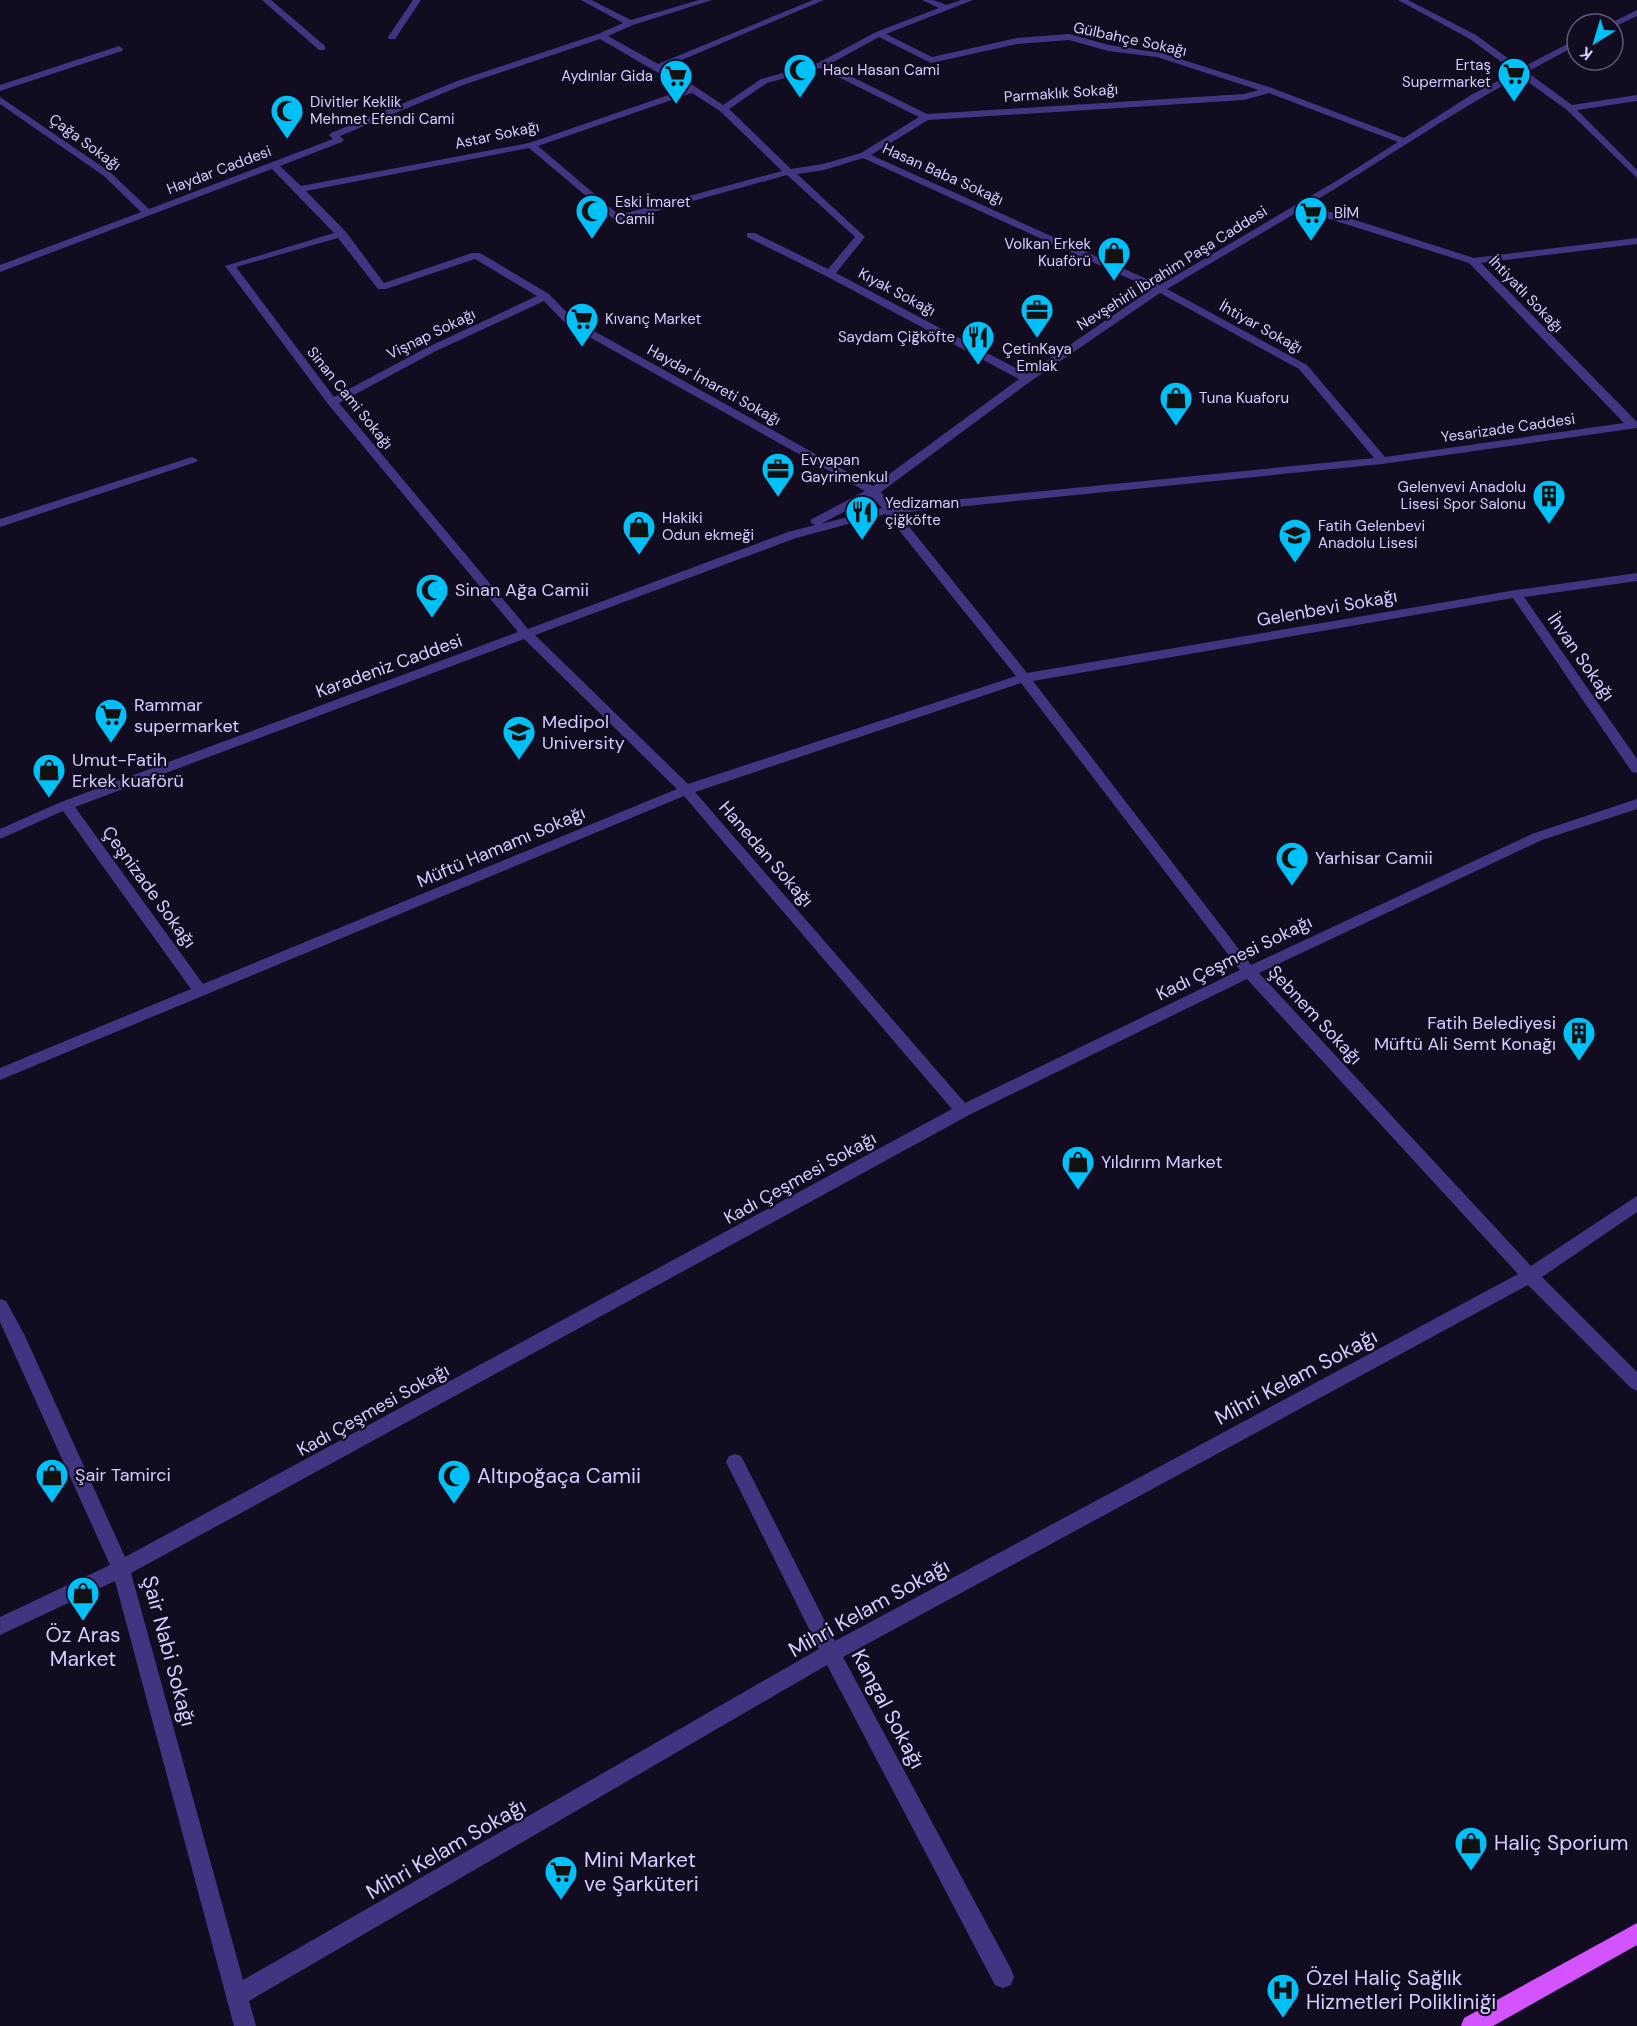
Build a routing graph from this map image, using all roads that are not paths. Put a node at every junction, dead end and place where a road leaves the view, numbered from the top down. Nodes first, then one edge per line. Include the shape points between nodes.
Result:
1 (266, 0) edge
2 (417, 0) edge
3 (585, 0) edge
4 (708, 0) edge
5 (820, 0) edge
6 (926, 0) edge
7 (969, 0) edge
8 (1402, 0) edge
9 (946, 8) junction
10 (630, 23) junction
11 (879, 34) junction
12 (601, 36) junction
13 (392, 37) dead end
14 (322, 48) dead end
15 (1565, 48) edge
16 (119, 49) dead end
17 (820, 65) junction
18 (658, 67) junction
19 (1520, 72) junction
20 (0, 88) edge
21 (694, 89) junction
22 (1269, 90) junction
23 (1637, 98) edge
24 (0, 100) edge
25 (1570, 108) junction
26 (723, 110) junction
27 (926, 117) junction
28 (1407, 142) junction
29 (531, 145) junction
30 (864, 155) junction
31 (273, 165) junction
32 (789, 172) junction
33 (1637, 175) edge
34 (300, 189) junction
35 (1300, 206) junction
36 (147, 213) junction
37 (342, 234) junction
38 (751, 235) dead end
39 (1637, 241) edge
40 (1473, 261) junction
41 (0, 270) edge
42 (830, 274) junction
43 (1160, 290) junction
44 (545, 296) junction
45 (1027, 379) junction
46 (332, 402) junction
47 (1635, 425) edge
48 (192, 460) dead end
49 (1382, 462) junction
50 (874, 491) junction
51 (889, 510) junction
52 (0, 523) edge
53 (792, 535) junction
54 (1637, 577) edge
55 (1516, 594) junction
56 (526, 634) junction
57 (1024, 678) junction
58 (1637, 769) edge
59 (686, 790) junction
60 (66, 804) junction
61 (1637, 804) edge
62 (0, 834) edge
63 (1249, 972) junction
64 (201, 992) junction
65 (0, 1074) edge
66 (963, 1111) junction
67 (1637, 1203) edge
68 (1530, 1276) junction
69 (0, 1306) edge
70 (8, 1337) edge
71 (1637, 1383) edge
72 (735, 1462) dead end
73 (122, 1569) junction
74 (0, 1626) edge
75 (831, 1653) junction
76 (1637, 1933) edge
77 (1003, 1977) dead end
78 (238, 1995) junction
79 (245, 2026) edge
80 (1472, 2026) edge

1 - 14 street
2 - 13 street
3 - 10 street
4 - 10 street, Haydar Caddesi
5 - 18 street
6 - 9 street
7 - 9 street
8 - 19 street via 1473,37
9 - 11 street
10 - 12 street, Haydar Caddesi
11 - 17 street
11 - 22 street, Gülbahçe Sokağı via 932,60 1017,41 1069,37 1108,48 1158,55
12 - 18 street
12 - 31 street, Haydar Caddesi via 460,83 334,135 339,140
15 - 19 street, Nevşehirli İbrahim Paşa Caddesi
16 - 20 street
17 - 26 street via 764,81
17 - 27 street
18 - 21 street
19 - 25 street
19 - 28 street, Nevşehirli İbrahim Paşa Caddesi
21 - 26 street
21 - 29 street, Astar Sokağı
22 - 27 street, Parmaklık Sokağı via 1244,97
22 - 28 street, Gülbahçe Sokağı
23 - 25 street
24 - 36 street, Çağa Sokağı via 107,174
25 - 33 street
26 - 32 street
27 - 30 street, Parmaklık Sokağı
28 - 35 street, Nevşehirli İbrahim Paşa Caddesi
29 - 32 street, Hasan Baba Sokağı via 617,219
29 - 34 street, Astar Sokağı
30 - 32 street, Hasan Baba Sokağı
30 - 43 street, Hasan Baba Sokağı
31 - 34 street
31 - 36 street, Haydar Caddesi
32 - 42 street via 860,237
34 - 37 street
35 - 40 street, İhtiyatlı Sokağı
35 - 43 street, Nevşehirli İbrahim Paşa Caddesi
36 - 41 street, Haydar Caddesi
37 - 44 street, Haydar İmareti Sokağı via 382,287 476,255
37 - 46 street, Sinan Cami Sokağı via 230,266
38 - 42 street, Kıyak Sokağı
39 - 40 street
40 - 47 street, İhtiyatlı Sokağı
42 - 45 street, Kıyak Sokağı
43 - 45 street, Nevşehirli İbrahim Paşa Caddesi
43 - 49 street, İhtiyar Sokağı via 1303,367
44 - 46 street, Vişnap Sokağı
44 - 50 street, Haydar İmareti Sokağı via 570,322
45 - 50 street, Nevşehirli İbrahim Paşa Caddesi
46 - 56 street, Sinan Cami Sokağı
47 - 49 street, Yesarizade Caddesi
48 - 52 street
49 - 51 street, Yesarizade Caddesi
50 - 51 street, Şebnem Sokağı
50 - 53 street, Nevşehirli İbrahim Paşa Caddesi
51 - 53 street, Yesarizade Caddesi
51 - 57 street, Şebnem Sokağı
53 - 56 street, Karadeniz Caddesi
54 - 55 street, Gelenbevi Sokağı
55 - 57 street, Gelenbevi Sokağı
55 - 58 street, İhvan Sokağı
56 - 59 street, Hanedan Sokağı
56 - 60 street, Karadeniz Caddesi
57 - 59 street, Müftü Hamamı Sokağı
57 - 63 street, Şebnem Sokağı
59 - 64 street, Müftü Hamamı Sokağı
59 - 66 street, Hanedan Sokağı
60 - 62 street, Karadeniz Caddesi
60 - 64 street, Çeşnizade Sokağı
61 - 63 street, Kadı Çeşmesi Sokağı via 1537,837
63 - 66 street, Kadı Çeşmesi Sokağı
63 - 68 street, Şebnem Sokağı
64 - 65 street, Müftü Hamamı Sokağı
66 - 73 street, Kadı Çeşmesi Sokağı
67 - 68 street, Mihri Kelam Sokağı
68 - 71 street, Şebnem Sokağı
68 - 75 street, Mihri Kelam Sokağı
69 - 70 street, Şair Nabi Sokağı
70 - 73 street, Şair Nabi Sokağı
72 - 75 street, Kangal Sokağı
73 - 74 street, Kadı Çeşmesi Sokağı
73 - 78 street, Şair Nabi Sokağı
75 - 77 street, Kangal Sokağı
75 - 78 street, Mihri Kelam Sokağı
76 - 80 main road
78 - 79 street, Şair Nabi Sokağı

